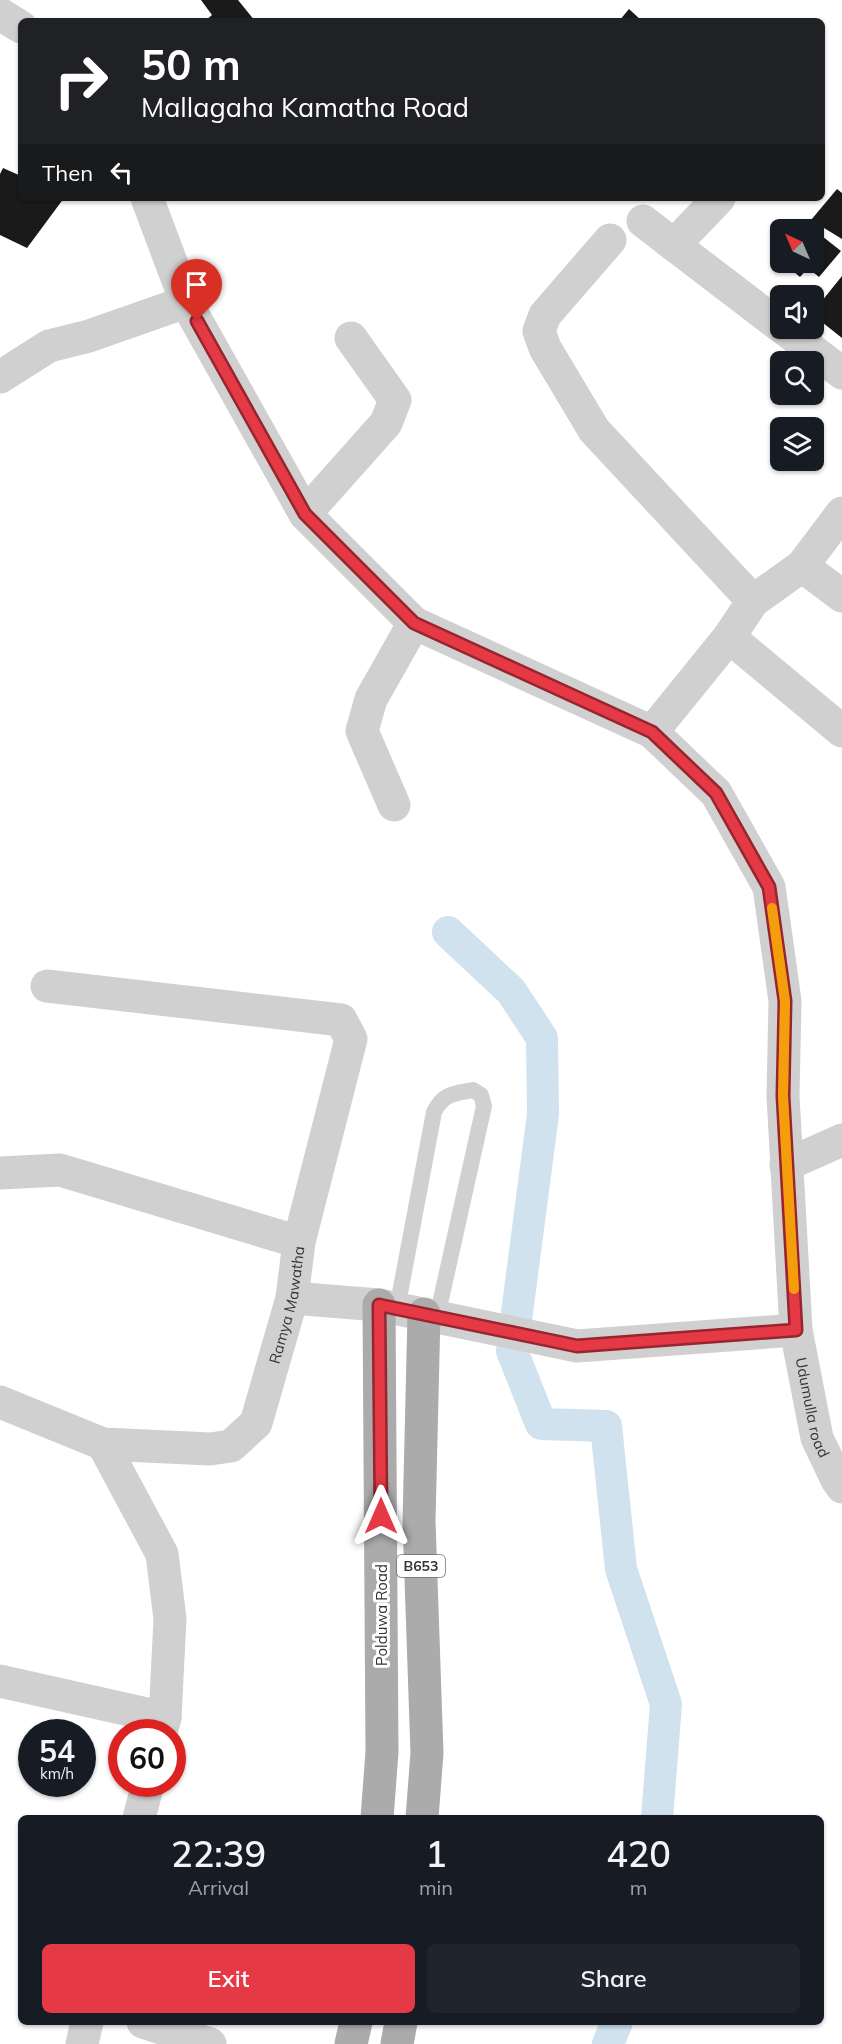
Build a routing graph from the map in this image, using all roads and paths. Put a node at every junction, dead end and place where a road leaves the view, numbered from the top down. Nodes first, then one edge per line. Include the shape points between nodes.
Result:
1 (0, 14) edge
2 (18, 25) edge
3 (148, 201) edge
4 (716, 201) edge
5 (643, 221) dead end
6 (610, 240) dead end
7 (674, 245) junction
8 (186, 302) junction
9 (770, 318) edge
10 (351, 338) dead end
11 (798, 339) edge
12 (842, 373) edge
13 (0, 377) edge
14 (842, 513) edge
15 (305, 514) junction
16 (802, 566) junction
17 (842, 597) edge
18 (753, 601) junction
19 (414, 623) junction
20 (729, 637) junction
21 (842, 731) edge
22 (652, 732) junction
23 (394, 804) dead end
24 (47, 986) dead end
25 (842, 1140) edge
26 (786, 1165) junction
27 (0, 1173) edge
28 (299, 1242) junction
29 (292, 1298) junction
30 (409, 1311) junction
31 (796, 1330) junction
32 (0, 1402) edge
33 (102, 1444) junction
34 (842, 1486) edge
35 (0, 1681) edge
36 (141, 1719) edge
37 (163, 1719) edge
38 (145, 1797) edge
39 (140, 1815) edge
40 (377, 1815) edge
41 (422, 1815) edge
42 (86, 2025) edge
43 (153, 2025) edge
44 (355, 2025) edge
45 (400, 2025) edge
46 (82, 2044) edge
47 (210, 2044) edge
48 (351, 2044) edge
49 (397, 2044) edge

1 - 2 street
3 - 8 street, Udumulla road
4 - 7 street
5 - 7 street
6 - 18 street via 545,315 539,331 544,348 594,430
7 - 9 street
8 - 13 street via 49,346
8 - 15 street, Udumulla road
10 - 15 street via 395,400 386,423
11 - 12 street
14 - 16 street
15 - 19 street, Udumulla road
16 - 17 street
16 - 18 street
18 - 20 street
19 - 22 street, Udumulla road
19 - 23 street via 371,699 362,731
20 - 21 street
20 - 22 street
22 - 26 street, Udumulla road via 716,793 769,887 785,1001
24 - 28 street, Ramya Mawatha via 341,1020 351,1039
25 - 26 street
26 - 31 street, Udumulla road
27 - 28 street via 60,1170
28 - 29 street, Ramya Mawatha
29 - 30 street
29 - 33 street, Ramya Mawatha via 256,1423 231,1446 210,1449
30 - 30 lane via 434,1112 448,1094 473,1090 481,1095 484,1106
30 - 31 street via 577,1346
30 - 40 main road, Polduwa Road / B653
30 - 41 main road, B653 via 427,1753
31 - 34 street, Udumulla road via 817,1438
32 - 33 street, Ramya Mawatha
33 - 37 street via 162,1554 170,1619
35 - 36 street
38 - 39 street
42 - 46 street
43 - 47 street
44 - 48 main road
45 - 49 main road

